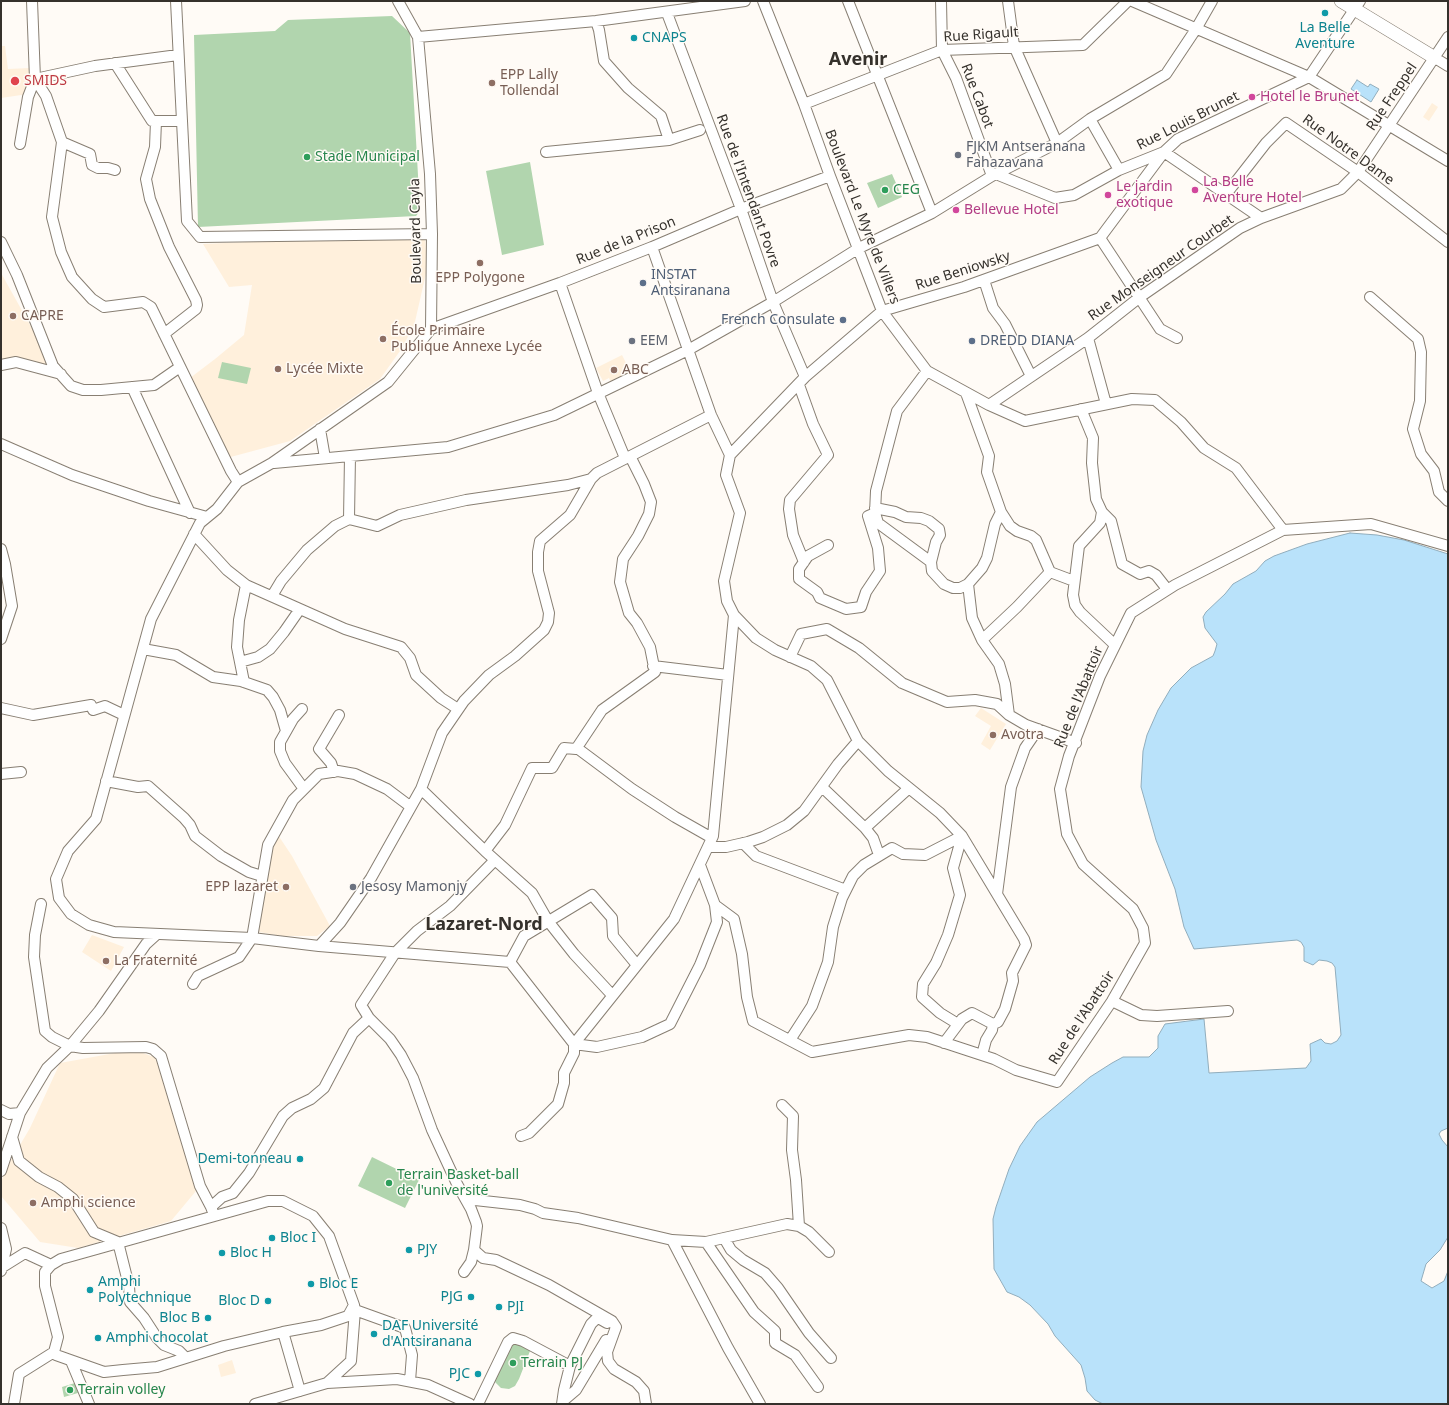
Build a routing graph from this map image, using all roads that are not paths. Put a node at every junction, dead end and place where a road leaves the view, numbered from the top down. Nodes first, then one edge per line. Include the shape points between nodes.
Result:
1 (32, 1) edge
2 (176, 1) edge
3 (398, 1) edge
4 (745, 1) edge
5 (763, 1) edge
6 (848, 1) edge
7 (941, 1) edge
8 (1008, 1) edge
9 (1128, 1) edge
10 (1132, 1) edge
11 (1212, 1) edge
12 (1341, 1) edge
13 (1357, 5) edge
14 (667, 13) junction
15 (596, 21) junction
16 (1196, 30) junction
17 (418, 37) junction
18 (1448, 37) edge
19 (1014, 46) junction
20 (942, 50) junction
21 (178, 55) junction
22 (1435, 58) junction
23 (115, 64) junction
24 (1448, 66) edge
25 (876, 76) junction
26 (1309, 77) junction
27 (35, 78) junction
28 (804, 104) junction
29 (1090, 119) junction
30 (182, 120) junction
31 (156, 121) junction
32 (1390, 125) junction
33 (700, 130) dead end
34 (669, 140) junction
35 (62, 142) junction
36 (1057, 142) junction
37 (20, 144) dead end
38 (546, 152) dead end
39 (1164, 152) junction
40 (1448, 161) edge
41 (115, 170) dead end
42 (1118, 170) junction
43 (1358, 172) junction
44 (994, 175) junction
45 (830, 176) junction
46 (1227, 193) junction
47 (741, 209) junction
48 (932, 213) junction
49 (1261, 218) junction
50 (432, 234) junction
51 (1100, 238) junction
52 (1, 242) edge
53 (1448, 242) edge
54 (652, 247) junction
55 (859, 248) junction
56 (984, 280) junction
57 (560, 283) junction
58 (1370, 297) dead end
59 (1140, 298) junction
60 (773, 302) junction
61 (882, 311) junction
62 (431, 329) junction
63 (164, 334) junction
64 (1088, 338) junction
65 (1177, 338) dead end
66 (688, 350) junction
67 (1, 365) edge
68 (180, 367) junction
69 (927, 371) junction
70 (61, 374) junction
71 (1031, 376) junction
72 (802, 381) junction
73 (132, 387) junction
74 (598, 393) junction
75 (966, 393) junction
76 (1106, 404) junction
77 (989, 405) junction
78 (1081, 409) junction
79 (711, 416) junction
80 (320, 429) junction
81 (302, 442) junction
82 (1, 444) edge
83 (730, 455) junction
84 (350, 456) junction
85 (628, 457) junction
86 (325, 458) junction
87 (305, 460) junction
88 (272, 463) junction
89 (591, 479) junction
90 (238, 482) junction
91 (1448, 501) edge
92 (875, 511) junction
93 (1001, 512) junction
94 (1102, 512) junction
95 (190, 513) junction
96 (207, 517) junction
97 (349, 519) junction
98 (1283, 530) junction
99 (194, 534) junction
100 (828, 545) dead end
101 (1448, 546) edge
102 (1, 548) edge
103 (804, 562) junction
104 (931, 562) junction
105 (1050, 572) junction
106 (1074, 581) junction
107 (968, 584) junction
108 (246, 585) junction
109 (1167, 589) junction
110 (272, 596) junction
111 (300, 609) junction
112 (734, 615) junction
113 (1, 639) edge
114 (982, 640) junction
115 (1115, 645) junction
116 (142, 649) junction
117 (790, 657) junction
118 (240, 662) junction
119 (653, 666) junction
120 (728, 675) junction
121 (244, 682) junction
122 (1, 708) edge
123 (302, 709) dead end
124 (458, 709) junction
125 (124, 715) junction
126 (339, 715) dead end
127 (1009, 715) junction
128 (1038, 729) junction
129 (286, 731) junction
130 (858, 741) junction
131 (1076, 743) junction
132 (577, 748) junction
133 (21, 772) dead end
134 (334, 772) junction
135 (1, 774) edge
136 (106, 781) junction
137 (822, 786) junction
138 (909, 788) junction
139 (304, 789) junction
140 (421, 789) junction
141 (411, 807) junction
142 (865, 828) junction
143 (962, 836) junction
144 (710, 842) junction
145 (743, 843) junction
146 (485, 851) junction
147 (879, 855) junction
148 (495, 860) junction
149 (700, 865) junction
150 (262, 876) junction
151 (846, 890) junction
152 (997, 894) junction
153 (41, 904) dead end
154 (715, 905) junction
155 (548, 921) junction
156 (157, 934) junction
157 (252, 938) junction
158 (319, 946) junction
159 (395, 953) junction
160 (510, 962) junction
161 (637, 965) junction
162 (194, 984) dead end
163 (612, 995) junction
164 (1112, 1001) junction
165 (1228, 1011) dead end
166 (369, 1018) junction
167 (958, 1024) junction
168 (993, 1024) junction
169 (790, 1040) junction
170 (944, 1043) junction
171 (574, 1044) junction
172 (70, 1046) junction
173 (982, 1055) junction
174 (782, 1105) dead end
175 (1, 1110) edge
176 (20, 1113) junction
177 (521, 1136) dead end
178 (12, 1137) junction
179 (1, 1171) edge
180 (466, 1199) junction
181 (212, 1211) junction
182 (798, 1226) junction
183 (1, 1228) edge
184 (724, 1238) junction
185 (672, 1240) junction
186 (118, 1242) junction
187 (706, 1242) junction
188 (474, 1250) junction
189 (829, 1252) dead end
190 (51, 1265) junction
191 (2, 1269) edge
192 (464, 1272) dead end
193 (354, 1307) junction
194 (283, 1332) junction
195 (54, 1352) junction
196 (186, 1358) junction
197 (831, 1358) dead end
198 (71, 1361) junction
199 (570, 1366) junction
200 (410, 1381) junction
201 (327, 1383) junction
202 (818, 1387) dead end
203 (300, 1391) junction
204 (562, 1403) edge
205 (14, 1404) edge
206 (89, 1404) edge
207 (256, 1404) edge
208 (470, 1404) edge
209 (478, 1404) edge
210 (646, 1404) edge
211 (760, 1404) edge

1 - 27 street
2 - 21 street
3 - 17 street
4 - 14 street
5 - 28 street, Boulevard Le Myre de Villers
6 - 25 street
7 - 20 street, Rue Cabot
8 - 19 street
9 - 19 street, Rue Rigault via 1084,45
10 - 16 street
11 - 16 street
12 - 13 main road
13 - 22 main road
13 - 26 street
14 - 15 street
14 - 47 street, Rue de l'Intendant Povre
15 - 17 street
15 - 34 street via 604,61 628,88 661,116
16 - 26 street
16 - 29 street via 1166,74
17 - 50 street, Boulevard Cayla via 430,174
18 - 22 street, Rue Freppel
19 - 20 street, Rue Rigault
19 - 36 street
20 - 25 street, Rue Rigault
20 - 44 street, Rue Cabot via 956,78
21 - 23 street
21 - 30 street
22 - 24 street
22 - 32 street, Rue Freppel
23 - 27 street
23 - 31 street via 152,121
25 - 28 street, Rue Rigault
25 - 48 street
26 - 32 street
26 - 39 street, Rue Louis Brunet via 1178,139
27 - 35 street via 46,96
27 - 37 street via 28,97
28 - 45 street, Boulevard Le Myre de Villers
29 - 36 street
29 - 42 street
30 - 31 street
30 - 50 street via 187,221 200,237
31 - 63 street via 155,148 146,179 150,199 169,247 197,305 196,309
32 - 40 street
32 - 43 street, Rue Freppel
33 - 34 street
34 - 38 street
35 - 41 street via 90,154 92,165
35 - 63 street via 52,216 61,252 72,277 92,299 104,307 143,302 151,307
36 - 44 street
39 - 42 street, Rue Louis Brunet
39 - 46 street
39 - 51 street
42 - 44 street, Rue Louis Brunet via 1074,195 1055,198
43 - 46 street, Rue Notre Dame via 1286,123 1266,143
43 - 49 street, Rue Monseigneur Courbet via 1341,189
43 - 53 street, Rue Notre Dame
44 - 48 street
45 - 47 street, Rue de la Prison
45 - 55 street, Boulevard Le Myre de Villers
46 - 49 street
47 - 54 street, Rue de la Prison
47 - 60 street, Rue de l'Intendant Povre
48 - 55 street
49 - 59 street, Rue Monseigneur Courbet via 1240,228
50 - 62 street, Boulevard Cayla
51 - 56 street, Rue Beniowsky
51 - 59 street
52 - 70 street via 53,366
54 - 57 street, Rue de la Prison
54 - 66 street
55 - 60 street
55 - 61 street, Boulevard Le Myre de Villers
56 - 61 street, Rue Beniowsky
56 - 71 street via 993,308 1005,324
57 - 62 street, Rue de la Prison
57 - 74 street
58 - 91 street via 1418,339 1421,352 1420,401 1413,429 1421,454 1434,471 1440,492
59 - 64 street, Rue Monseigneur Courbet
59 - 65 street via 1160,329
60 - 66 street
60 - 72 street, Rue de l'Intendant Povre
61 - 69 street, Boulevard Le Myre de Villers
61 - 72 street, Rue Beniowsky
62 - 80 street via 388,382
63 - 68 street
64 - 71 street, Rue Monseigneur Courbet
64 - 76 street
66 - 74 street
66 - 79 street
67 - 70 street via 16,362
68 - 73 street via 154,385
68 - 90 street
69 - 75 street, Boulevard Le Myre de Villers
69 - 92 street via 897,411 876,491
70 - 73 street via 71,386 83,390
71 - 77 street, Rue Monseigneur Courbet
72 - 83 street, Rue Beniowsky
72 - 103 street, Rue de l'Intendant Povre via 813,424 828,455 790,500 793,535
73 - 95 street
74 - 84 street via 554,415 448,448
74 - 85 street
75 - 77 street, Boulevard Le Myre de Villers
75 - 93 street via 989,456 987,472
76 - 78 street, Boulevard Le Myre de Villers
76 - 98 street, Boulevard Le Myre de Villers via 1144,398 1155,400 1169,410 1204,448 1236,468
77 - 78 street, Boulevard Le Myre de Villers via 1025,421
78 - 94 street via 1093,438 1092,463 1096,499
79 - 83 street
79 - 85 street
80 - 81 street
80 - 86 street
81 - 87 street
81 - 88 street
82 - 95 street via 72,475
83 - 112 street via 726,475 740,513 724,581 727,601
84 - 86 street
84 - 97 street
85 - 89 street via 597,473
85 - 119 street via 651,502 649,514 623,559 620,582 628,613 637,623 650,647
86 - 87 street
87 - 88 street
88 - 90 street
89 - 97 street via 466,500 400,516 377,526
89 - 124 street via 570,515 540,541 538,571 549,613 544,630 489,675
90 - 96 street
92 - 103 street via 868,516 878,548 880,571 866,592 861,607 846,609 820,598 817,592 799,578 799,569
92 - 104 street via 878,523
92 - 104 street via 895,512 906,517 921,518 938,528 940,535
93 - 105 street via 1010,526 1036,540
93 - 107 street via 995,524 987,558
94 - 106 street via 1100,523 1079,546
94 - 109 street via 1110,521 1122,564 1140,574 1149,571 1156,575
95 - 96 street
96 - 99 street
97 - 110 street via 335,526 307,550
98 - 101 street, Rue de l'Abattoir via 1371,524
98 - 109 street, Rue de l'Abattoir
99 - 108 street via 227,570
99 - 116 street via 151,619
100 - 103 street via 808,556
102 - 113 street via 12,606
104 - 107 street via 932,571 944,584 960,588
105 - 106 street
105 - 114 street
106 - 115 street via 1076,605 1091,624
107 - 114 street via 972,618
108 - 110 street
108 - 118 street via 237,637
109 - 115 street, Rue de l'Abattoir via 1131,613
110 - 111 street
111 - 118 street via 270,649 258,657
111 - 124 street via 363,636 401,647 410,658 416,675 441,698
112 - 117 street via 756,638
112 - 120 street
114 - 127 street via 1000,664
115 - 131 street, Rue de l'Abattoir via 1100,676
116 - 121 street via 176,655 213,677
116 - 125 street
117 - 127 street via 801,634 827,629 859,648 902,683 947,702 975,700 997,704
117 - 130 street via 811,666 827,680
118 - 121 street
119 - 120 street
119 - 132 street via 655,672 602,710
120 - 144 street
121 - 129 street via 267,690 273,697
122 - 125 street via 33,716 91,705 93,710 105,706
123 - 129 street
124 - 140 street via 442,733
125 - 136 street
126 - 134 street via 319,748
127 - 128 street
128 - 131 street
128 - 152 street via 1025,748 1011,787
129 - 139 street via 280,742 280,751 285,763
130 - 137 street
130 - 138 street
131 - 164 street, Rue de l'Abattoir via 1060,789 1066,834 1083,864 1132,909 1143,928 1145,943
132 - 144 street
132 - 146 street via 564,748 552,768 532,768 505,825
133 - 135 street
134 - 139 street via 319,774
134 - 141 street via 355,774 387,789
136 - 150 street via 138,787 148,786 184,818 195,836 221,856 249,872
136 - 156 street via 96,819 68,851 56,879 59,898 71,914 89,925 114,932
137 - 142 street
137 - 145 street via 804,811 787,825 763,837
138 - 142 street
138 - 143 street via 940,813
139 - 150 street via 293,800 268,845
140 - 141 street
140 - 146 street
141 - 158 street via 371,878 340,923
142 - 147 street via 873,838
143 - 147 street via 925,855 903,854 892,848
143 - 152 street
143 - 167 street via 953,868 960,895 948,935 936,963 923,984 922,998
144 - 145 street via 726,847
144 - 149 street
145 - 151 street via 756,856
146 - 148 street
147 - 151 street via 853,876
148 - 155 street via 532,893
148 - 159 street via 450,906 417,931
149 - 154 street
149 - 161 street via 674,919
150 - 157 street
151 - 169 street via 833,927 828,962 812,1006
152 - 168 street via 1026,944 1012,973 1013,981 1005,1010 998,1022
153 - 172 street via 34,957 45,1031
154 - 169 street via 734,919 753,1020
154 - 171 street via 717,922 700,965 670,1024 642,1037 597,1047
155 - 160 street via 524,936
155 - 161 street via 592,895 612,918 613,936
155 - 163 street
156 - 157 street
156 - 172 street via 146,944 99,1011
157 - 158 street
157 - 162 street via 239,956 198,976
158 - 159 street
159 - 160 street
159 - 166 street via 362,1005
160 - 171 street
161 - 163 street
163 - 171 street
164 - 165 street via 1141,1015
164 - 173 street, Rue de l'Abattoir via 1057,1082 1016,1070
166 - 180 street via 401,1054 421,1096 432,1130
166 - 181 street via 353,1033 324,1088 283,1116 249,1173 233,1193 222,1197
167 - 168 street via 972,1013
167 - 170 street
168 - 173 street
169 - 170 street via 812,1052 909,1035 927,1037
170 - 173 street
171 - 177 street via 574,1053 564,1073 558,1104 529,1133
172 - 176 street via 47,1068
172 - 181 street via 146,1047 154,1049 161,1056 200,1186
174 - 182 street via 793,1116 792,1150
175 - 176 street via 9,1114
176 - 178 street
178 - 179 street
178 - 186 street via 19,1161 73,1200 94,1232
180 - 185 street via 520,1205 535,1208 543,1213 578,1218
180 - 188 street via 477,1226
181 - 186 street
181 - 193 street via 268,1201 283,1201 313,1216 329,1236
182 - 184 street via 787,1224
182 - 189 street via 809,1232
183 - 191 street via 6,1249
184 - 187 street
184 - 197 street via 731,1250 765,1273 809,1333
185 - 187 street
185 - 211 street
186 - 190 street via 61,1259
186 - 196 street via 129,1286 130,1302 164,1345 179,1351
187 - 202 street via 754,1312 775,1331 775,1343 795,1355
188 - 192 street via 471,1262
188 - 210 street via 483,1258 496,1260 556,1288 612,1321 616,1327 607,1352 608,1361 644,1391
190 - 191 street via 25,1253
190 - 195 street via 45,1272 45,1286 58,1337
193 - 194 street via 348,1316 321,1325
193 - 200 street via 405,1328 412,1355
193 - 201 street via 351,1361
194 - 196 street
194 - 203 street
195 - 198 street
195 - 205 street via 19,1374
196 - 198 street via 157,1367 104,1372
198 - 206 street
199 - 204 street
199 - 204 street via 590,1324 596,1319 606,1321 611,1330 608,1338 576,1390
199 - 209 street via 513,1338 508,1342
200 - 201 street
200 - 208 street via 428,1385
201 - 203 street
203 - 207 street

